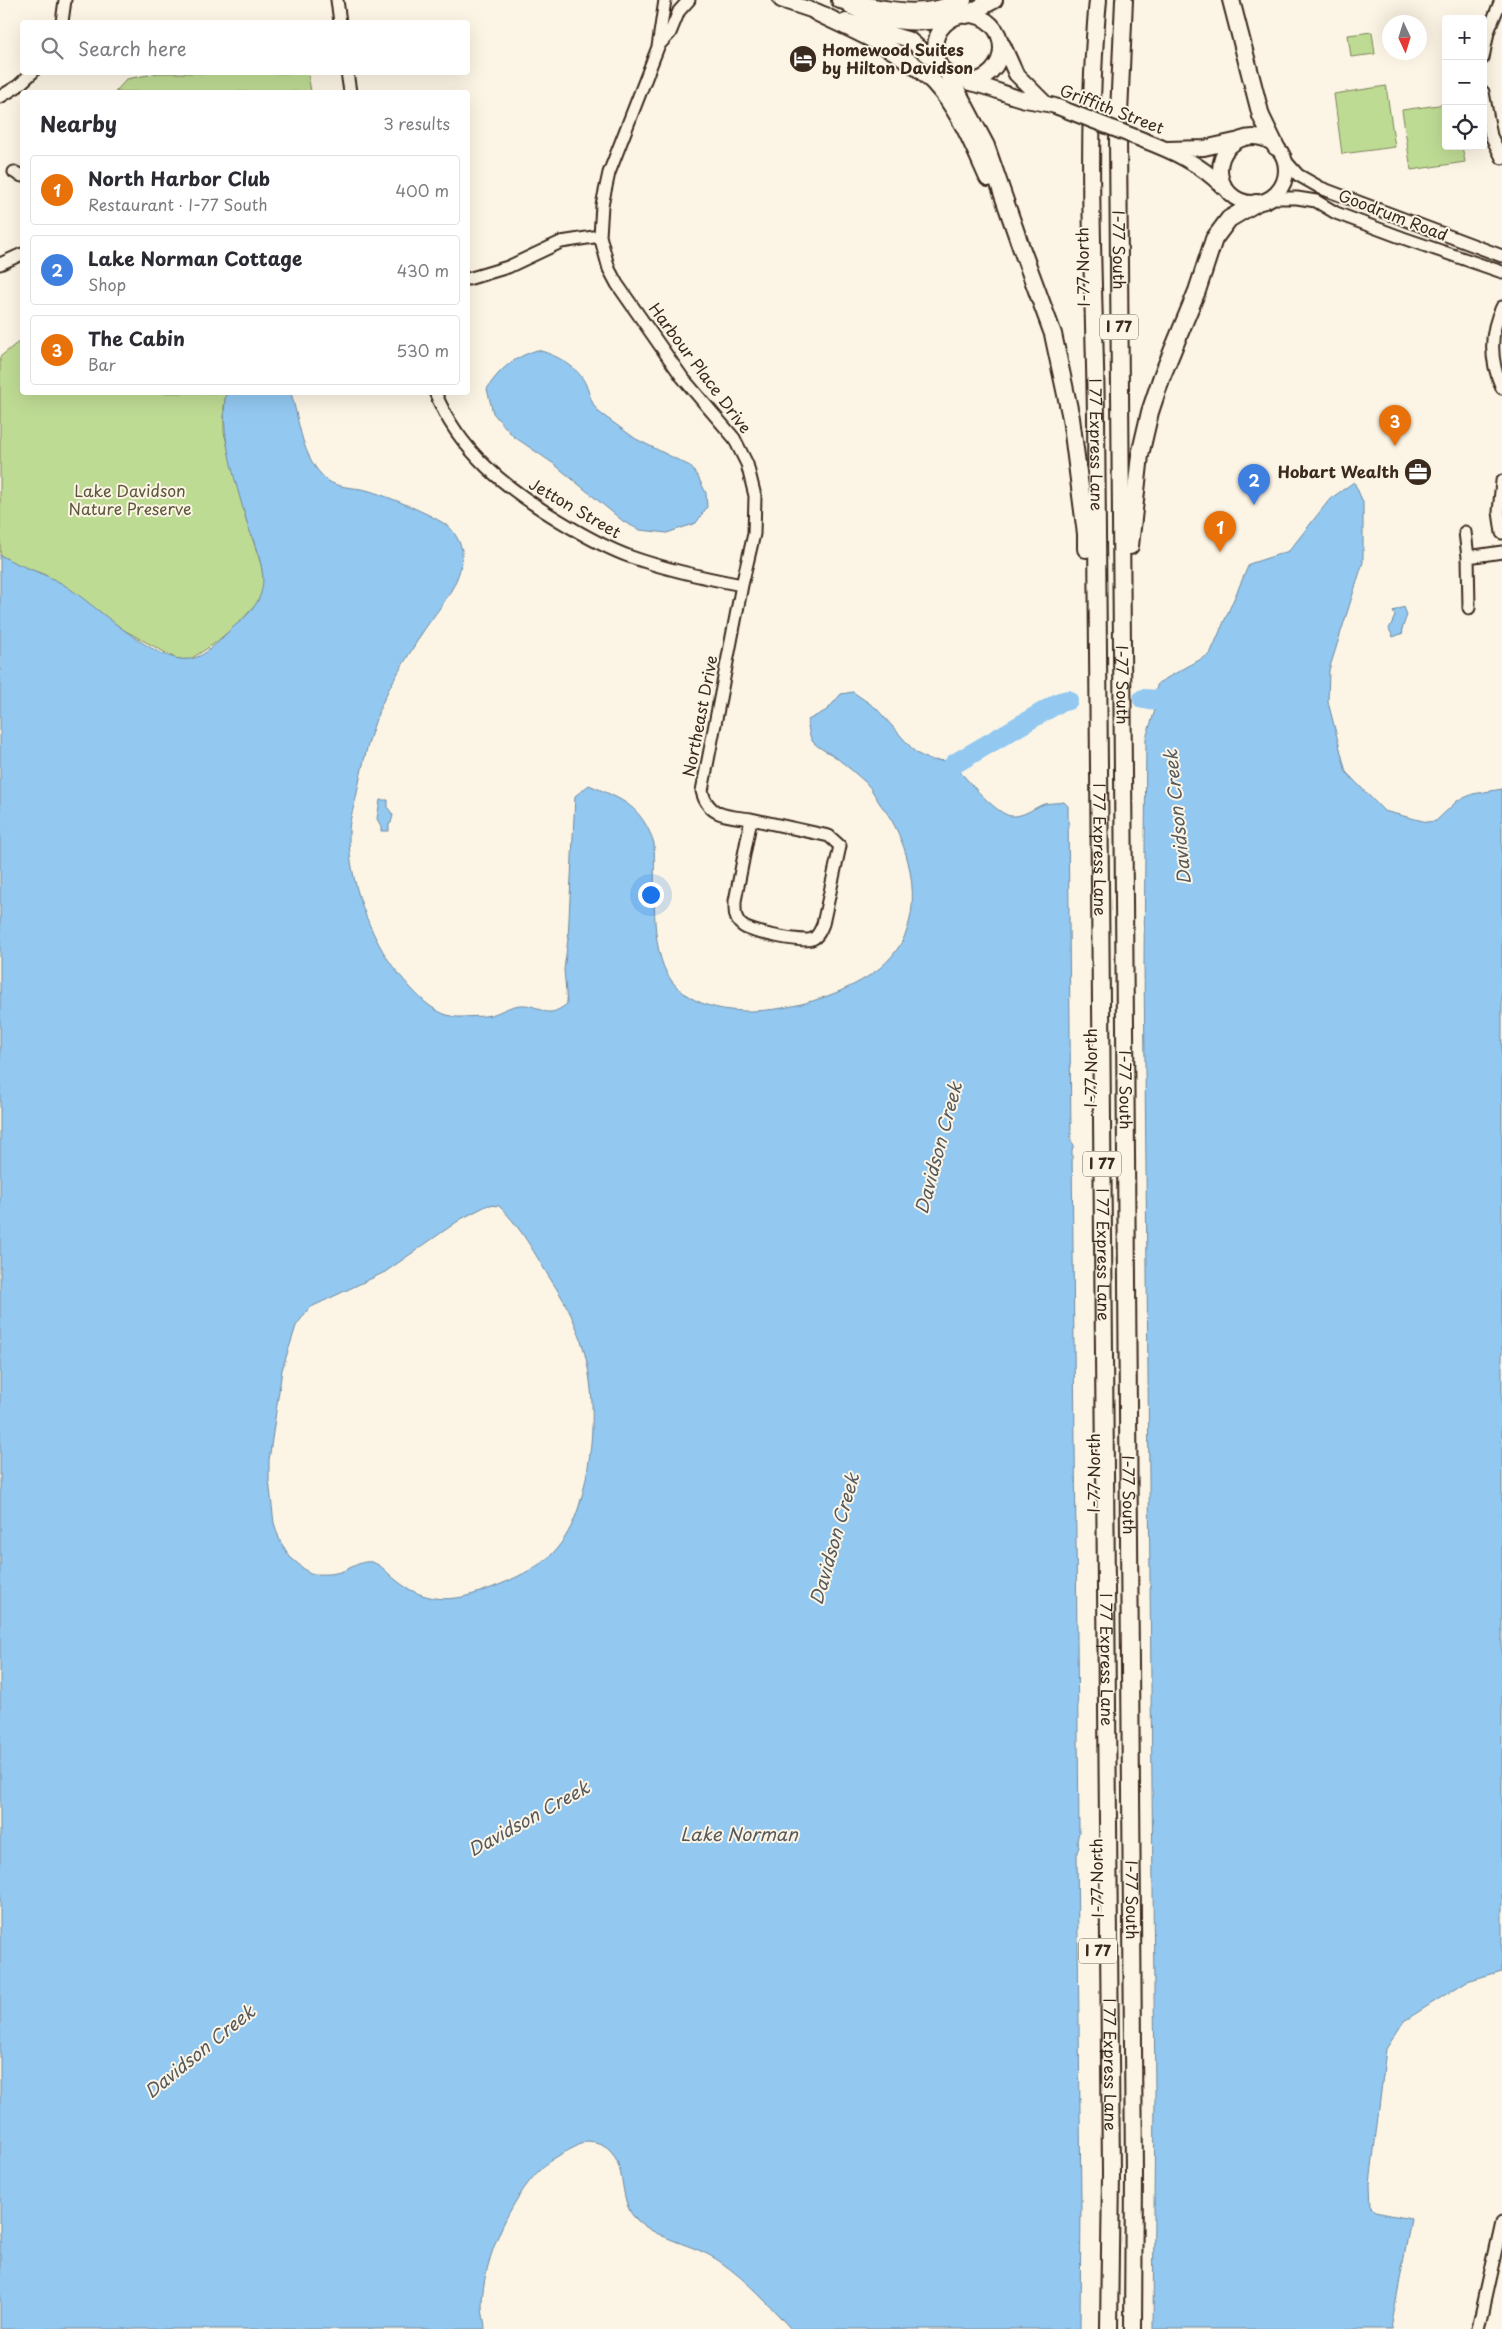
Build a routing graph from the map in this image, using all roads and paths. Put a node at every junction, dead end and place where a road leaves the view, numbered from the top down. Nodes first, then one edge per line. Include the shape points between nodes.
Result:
1 (65, 0) edge
2 (337, 0) edge
3 (665, 0) edge
4 (689, 0) edge
5 (781, 0) edge
6 (834, 0) edge
7 (840, 0) edge
8 (994, 0) edge
9 (1087, 0) edge
10 (1098, 0) edge
11 (1113, 0) edge
12 (1124, 0) edge
13 (1231, 0) edge
14 (1501, 0) edge
15 (960, 11) edge
16 (816, 12) junction
17 (62, 20) edge
18 (340, 20) edge
19 (1487, 37) edge
20 (1001, 40) junction
21 (658, 47) junction
22 (950, 74) junction
23 (30, 75) edge
24 (347, 75) edge
25 (350, 90) edge
26 (0, 97) edge
27 (1051, 105) junction
28 (1485, 105) edge
29 (1241, 139) junction
30 (1167, 149) junction
31 (1280, 153) junction
32 (1502, 158) edge
33 (1224, 188) junction
34 (1263, 201) junction
35 (600, 236) junction
36 (1022, 250) junction
37 (20, 255) edge
38 (1502, 256) edge
39 (0, 264) edge
40 (1502, 272) edge
41 (470, 278) edge
42 (1502, 307) edge
43 (1502, 388) edge
44 (437, 395) edge
45 (1502, 482) edge
46 (1465, 532) dead end
47 (1502, 533) edge
48 (1086, 534) junction
49 (1502, 552) edge
50 (1468, 557) junction
51 (742, 585) junction
52 (1468, 608) dead end
53 (1122, 655) junction
54 (751, 819) junction
55 (1502, 2222) edge
56 (1098, 2329) edge
57 (1109, 2329) edge
58 (1122, 2329) edge
59 (1132, 2329) edge
60 (1478, 2329) edge

1 - 17 street
2 - 18 street
3 - 21 street
4 - 21 street
5 - 16 main road, Griffith Street
6 - 15 main road via 890,22 917,24
7 - 15 highway via 895,11 922,12 946,8
8 - 15 highway
9 - 48 highway, I-77 North / I 77 via 1081,176
10 - 57 highway, I 77 Express Lane / I 77 via 1092,176 1111,2164
11 - 58 highway, I 77 Express Lane / I 77 via 1107,136 1124,2173
12 - 53 highway, I-77 South / I 77 via 1118,136
13 - 31 highway via 1261,116
14 - 19 street
15 - 20 main road via 988,21
15 - 22 main road via 937,36 935,50
16 - 22 main road, Griffith Street via 910,40
16 - 36 highway via 909,61 943,93 969,136
20 - 22 main road via 999,61 990,73 977,80
20 - 27 main road, Griffith Street via 1016,74
21 - 35 street, Harbour Place Drive via 609,173
22 - 27 main road, Griffith Street via 1017,98
22 - 36 highway via 986,146
23 - 26 street
24 - 25 street
27 - 30 main road, Griffith Street, bridge
28 - 32 street via 1491,136
29 - 30 main road, Griffith Street via 1211,147
29 - 31 main road via 1256,138 1270,142
29 - 33 main road via 1229,147 1221,160
30 - 33 main road, Griffith Street via 1207,170
31 - 34 main road via 1286,174 1284,181 1276,194
31 - 38 street, Goodrum Road via 1298,175 1321,188
33 - 34 main road via 1235,198
34 - 40 street, Goodrum Road via 1297,198 1316,201 1336,213
34 - 53 highway via 1229,219 1214,239 1197,291 1155,393 1136,478
35 - 41 street via 560,242 508,267
35 - 51 street, Harbour Place Drive via 609,270 617,284 682,378 734,438 746,464 755,496 754,534
36 - 48 highway via 1060,360
37 - 39 street
42 - 43 street via 1494,329 1492,348 1494,367
44 - 51 street, Jetton Street via 473,454 500,481 530,503 631,557 678,572
45 - 47 street via 1499,506
46 - 50 street
48 - 56 highway, I-77 North / I 77 via 1100,2174
49 - 50 street
50 - 52 street
51 - 54 street, Northeast Drive via 702,791 705,802 714,811
53 - 59 highway, I-77 South / I 77 via 1134,2154
54 - 54 street, Northeast Drive via 829,836 840,846 823,924 813,939 754,931 738,922 734,913 735,901
55 - 60 street

